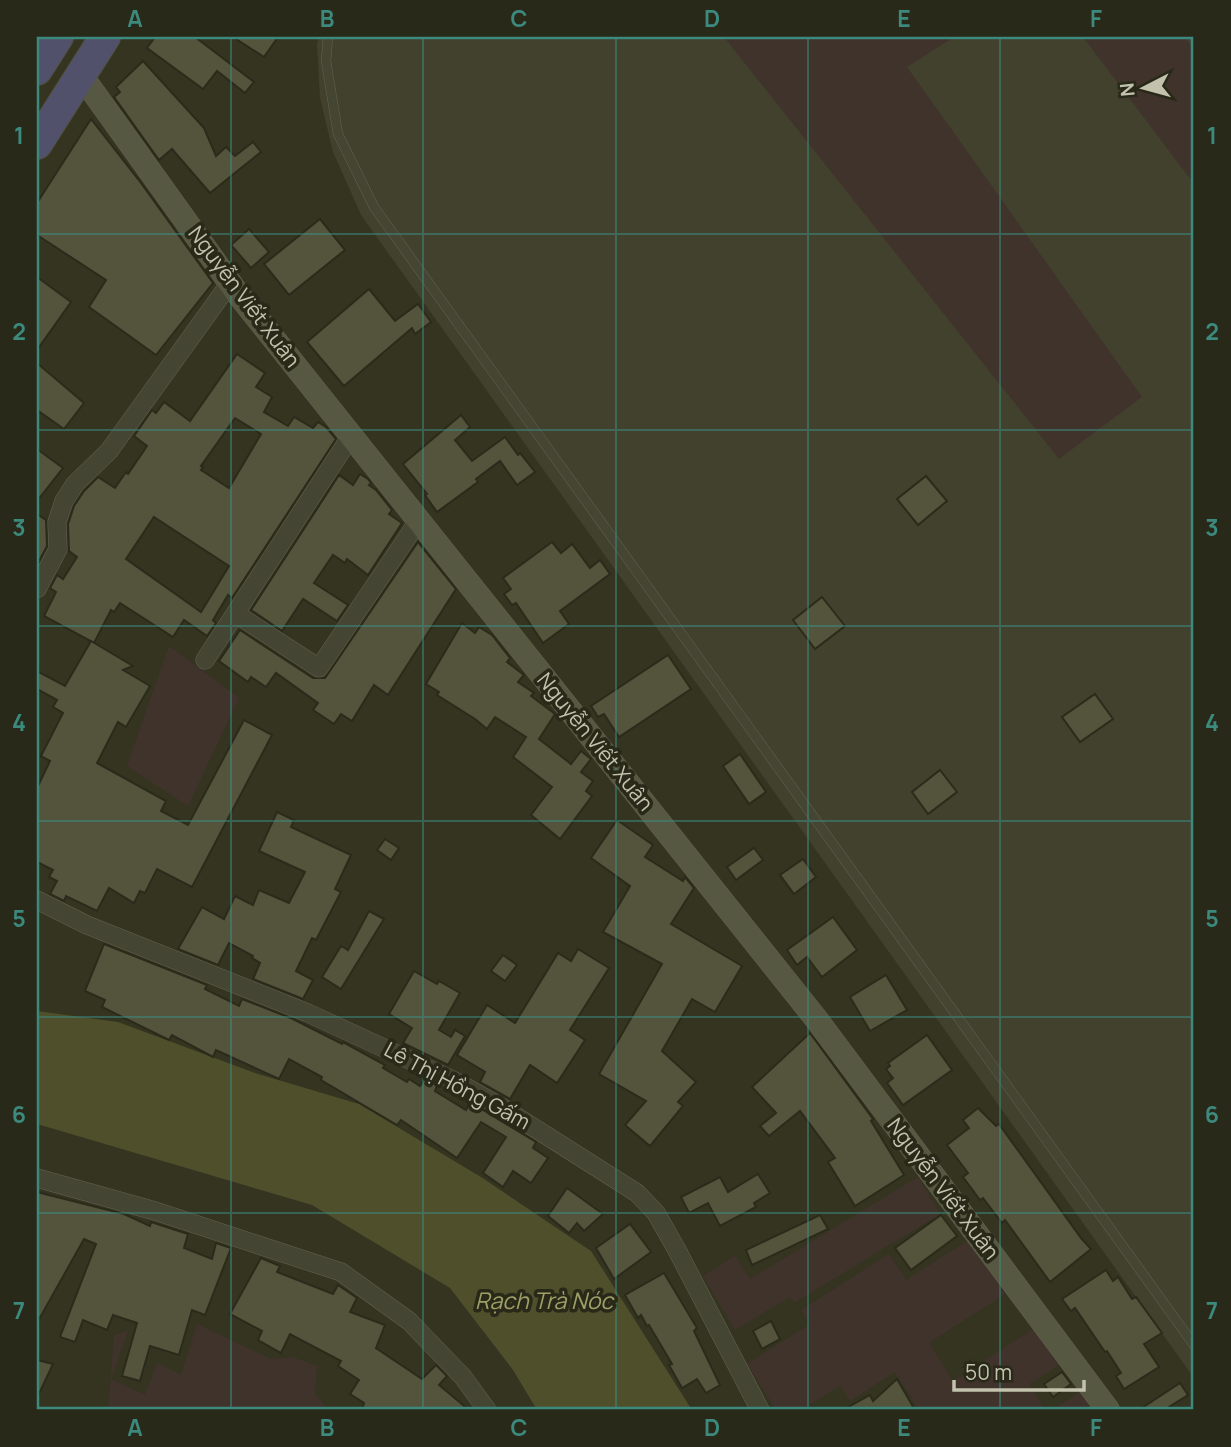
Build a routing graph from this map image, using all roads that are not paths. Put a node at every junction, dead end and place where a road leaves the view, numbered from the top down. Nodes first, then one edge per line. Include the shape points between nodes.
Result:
1 (58, 37) edge
2 (105, 37) edge
3 (328, 37) edge
4 (37, 70) edge
5 (81, 75) junction
6 (37, 144) edge
7 (230, 283) junction
8 (351, 436) junction
9 (419, 520) junction
10 (37, 589) edge
11 (236, 614) junction
12 (205, 660) dead end
13 (37, 900) edge
14 (37, 1178) edge
15 (1194, 1345) edge
16 (487, 1410) edge
17 (760, 1410) edge
18 (1108, 1410) edge

1 - 4 highway
2 - 5 highway
3 - 15 lane via 326,61 338,134 374,207
5 - 6 highway
5 - 7 street, Nguyễn Viết Xuân
7 - 8 street, Nguyễn Viết Xuân
7 - 10 street via 109,451 64,501 57,522 58,549
8 - 9 street, Nguyễn Viết Xuân
8 - 11 street
9 - 11 street via 319,668
9 - 18 street, Nguyễn Viết Xuân via 817,1020
11 - 12 street
13 - 17 street, Lê Thị Hồng Gấm via 446,1076 637,1193 656,1213
14 - 16 street via 341,1272 409,1321 463,1377

